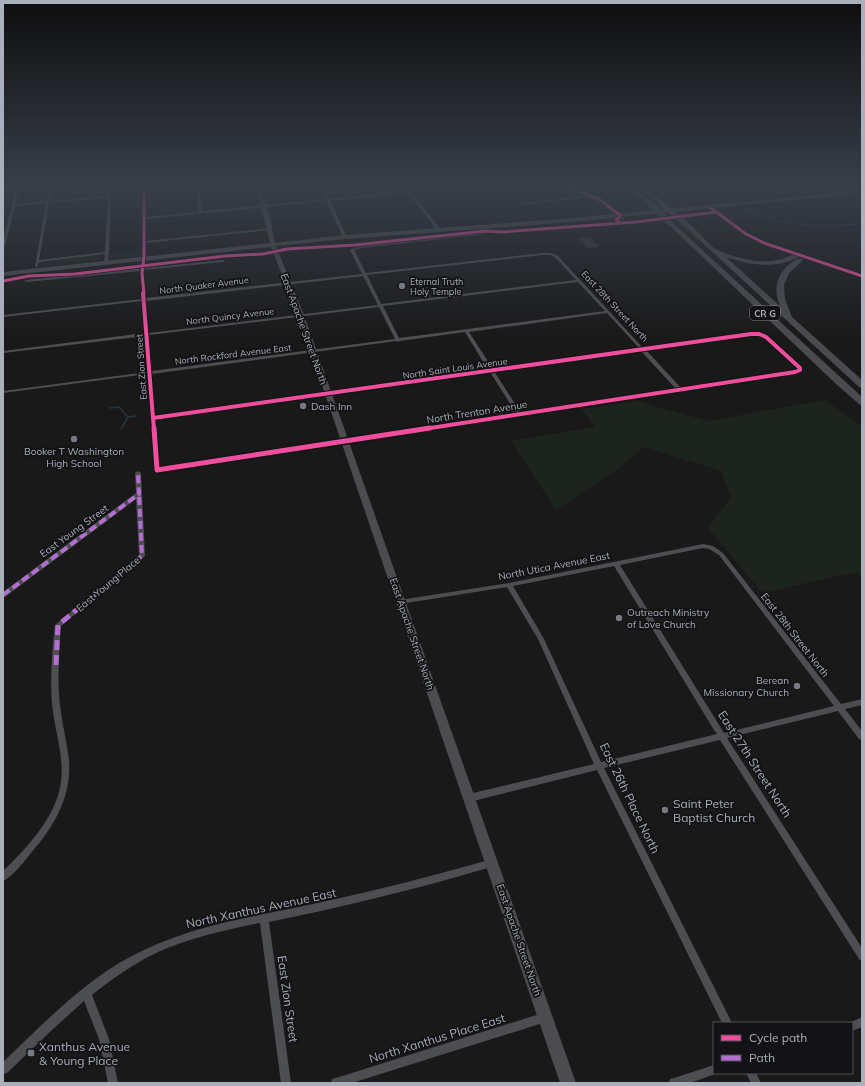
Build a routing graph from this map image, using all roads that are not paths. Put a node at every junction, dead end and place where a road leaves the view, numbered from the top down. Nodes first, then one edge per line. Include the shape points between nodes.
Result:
1 (42, 237) edge
2 (108, 237) edge
3 (144, 237) edge
4 (196, 237) edge
5 (272, 237) edge
6 (345, 237) joint
7 (351, 237) edge
8 (368, 237) edge
9 (384, 237) edge
10 (432, 237) edge
11 (685, 237) edge
12 (699, 237) edge
13 (750, 237) edge
14 (144, 242) junction
15 (388, 244) junction
16 (274, 247) junction
17 (712, 249) junction
18 (107, 253) junction
19 (551, 254) joint
20 (802, 256) junction
21 (38, 260) junction
22 (144, 260) junction
23 (223, 261) dead end
24 (106, 263) junction
25 (36, 266) dead end
26 (143, 270) junction
27 (3, 274) edge
28 (364, 275) junction
29 (862, 276) edge
30 (3, 277) edge
31 (26, 281) dead end
32 (579, 281) junction
33 (288, 283) junction
34 (144, 300) junction
35 (379, 306) junction
36 (608, 312) junction
37 (300, 315) junction
38 (3, 316) edge
39 (796, 326) junction
40 (466, 331) junction
41 (147, 334) junction
42 (398, 340) junction
43 (642, 349) junction
44 (3, 352) edge
45 (313, 352) junction
46 (800, 370) joint
47 (491, 371) junction
48 (149, 373) junction
49 (862, 385) edge
50 (680, 390) junction
51 (3, 392) edge
52 (328, 394) junction
53 (862, 402) edge
54 (519, 414) junction
55 (153, 418) junction
56 (345, 442) junction
57 (157, 470) joint
58 (138, 473) dead end
59 (139, 494) junction
60 (711, 547) joint
61 (616, 564) junction
62 (509, 585) junction
63 (3, 595) edge
64 (400, 602) junction
65 (862, 702) edge
66 (840, 708) junction
67 (723, 736) junction
68 (862, 737) edge
69 (599, 767) junction
70 (469, 798) junction
71 (492, 863) junction
72 (3, 876) edge
73 (264, 919) junction
74 (862, 956) edge
75 (86, 993) junction
76 (546, 1017) junction
77 (726, 1022) edge
78 (3, 1069) edge
79 (713, 1070) edge
80 (752, 1074) edge
81 (113, 1083) edge
82 (286, 1083) edge
83 (336, 1083) edge
84 (568, 1083) edge
85 (674, 1083) edge
86 (756, 1083) edge

1 - 21 street
2 - 18 street
3 - 14 street, East Zion Street
4 - 14 street
5 - 16 main road, East Apache Street North
6 - 7 main road
6 - 16 main road
8 - 16 main road
9 - 15 street
10 - 15 street
11 - 53 highway, CR G, bridge
12 - 17 highway, CR G, bridge
13 - 20 street
14 - 22 street, East Zion Street
15 - 28 street via 353,249 352,252
16 - 22 main road
16 - 33 main road, East Apache Street North
17 - 20 highway via 735,259 758,263 783,262
17 - 39 highway, CR G
18 - 21 street
18 - 24 street
19 - 28 street, North Quaker Avenue
19 - 32 street, East 28th Street North via 557,257
20 - 29 street
20 - 39 highway via 784,273 779,284 781,301
21 - 25 street
22 - 24 main road
22 - 26 street, East Zion Street
22 - 30 main road
23 - 26 street
24 - 27 main road
26 - 31 street
26 - 34 street, East Zion Street
28 - 33 street, North Quaker Avenue
28 - 35 street
32 - 35 street, North Quincy Avenue
32 - 36 street, East 28th Street North
33 - 34 street, North Quaker Avenue
33 - 37 main road, East Apache Street North
34 - 38 street, North Quaker Avenue
34 - 41 street, East Zion Street
35 - 37 street, North Quincy Avenue
35 - 42 street
36 - 40 street, North Rockford Avenue East
36 - 43 street, East 28th Street North
37 - 41 street, North Quincy Avenue
37 - 45 main road, East Apache Street North
39 - 49 highway, CR G
40 - 42 street, North Rockford Avenue East
40 - 47 street
41 - 44 street, North Quincy Avenue
41 - 48 street, East Zion Street
42 - 45 street, North Rockford Avenue East
43 - 46 street, North Saint Louis Avenue via 759,334 766,337 799,366
43 - 47 street, North Saint Louis Avenue
43 - 50 street, East 28th Street North
45 - 48 street, North Rockford Avenue East
45 - 52 main road, East Apache Street North
46 - 50 street, North Trenton Avenue
47 - 52 street, North Saint Louis Avenue
47 - 54 street
48 - 51 street, North Rockford Avenue East
48 - 55 street, East Zion Street
50 - 54 street, North Trenton Avenue
52 - 55 street, North Saint Louis Avenue
52 - 56 main road, East Apache Street North
54 - 56 street, North Trenton Avenue
55 - 57 street, East Zion Street
56 - 57 street, North Trenton Avenue
56 - 64 main road, East Apache Street North
58 - 59 street
59 - 63 street, East Young Street
59 - 72 street, East Young Place via 142,556 58,625 56,705 66,758 63,792 47,826
60 - 61 street, North Utica Avenue East via 703,546
60 - 66 street, East 28th Street North via 721,554
61 - 62 street, North Utica Avenue East
61 - 67 street, East 27th Street North
62 - 64 street, North Utica Avenue East
62 - 69 street, East 26th Place North via 541,638
64 - 70 main road, East Apache Street North
65 - 66 street
66 - 67 street
66 - 68 street, East 28th Street North
67 - 69 street
67 - 74 street, East 27th Street North
69 - 70 street
69 - 77 street, East 26th Place North
70 - 71 main road, East Apache Street North
71 - 73 street, North Xanthus Avenue East via 363,898
71 - 76 main road, East Apache Street North
73 - 75 street, North Xanthus Avenue East via 190,934 161,946 130,962
73 - 82 street, East Zion Street
75 - 78 street, North Xanthus Avenue East
75 - 81 street via 104,1039
76 - 83 street, North Xanthus Place East
76 - 84 main road, East Apache Street North
79 - 85 street
80 - 86 street

